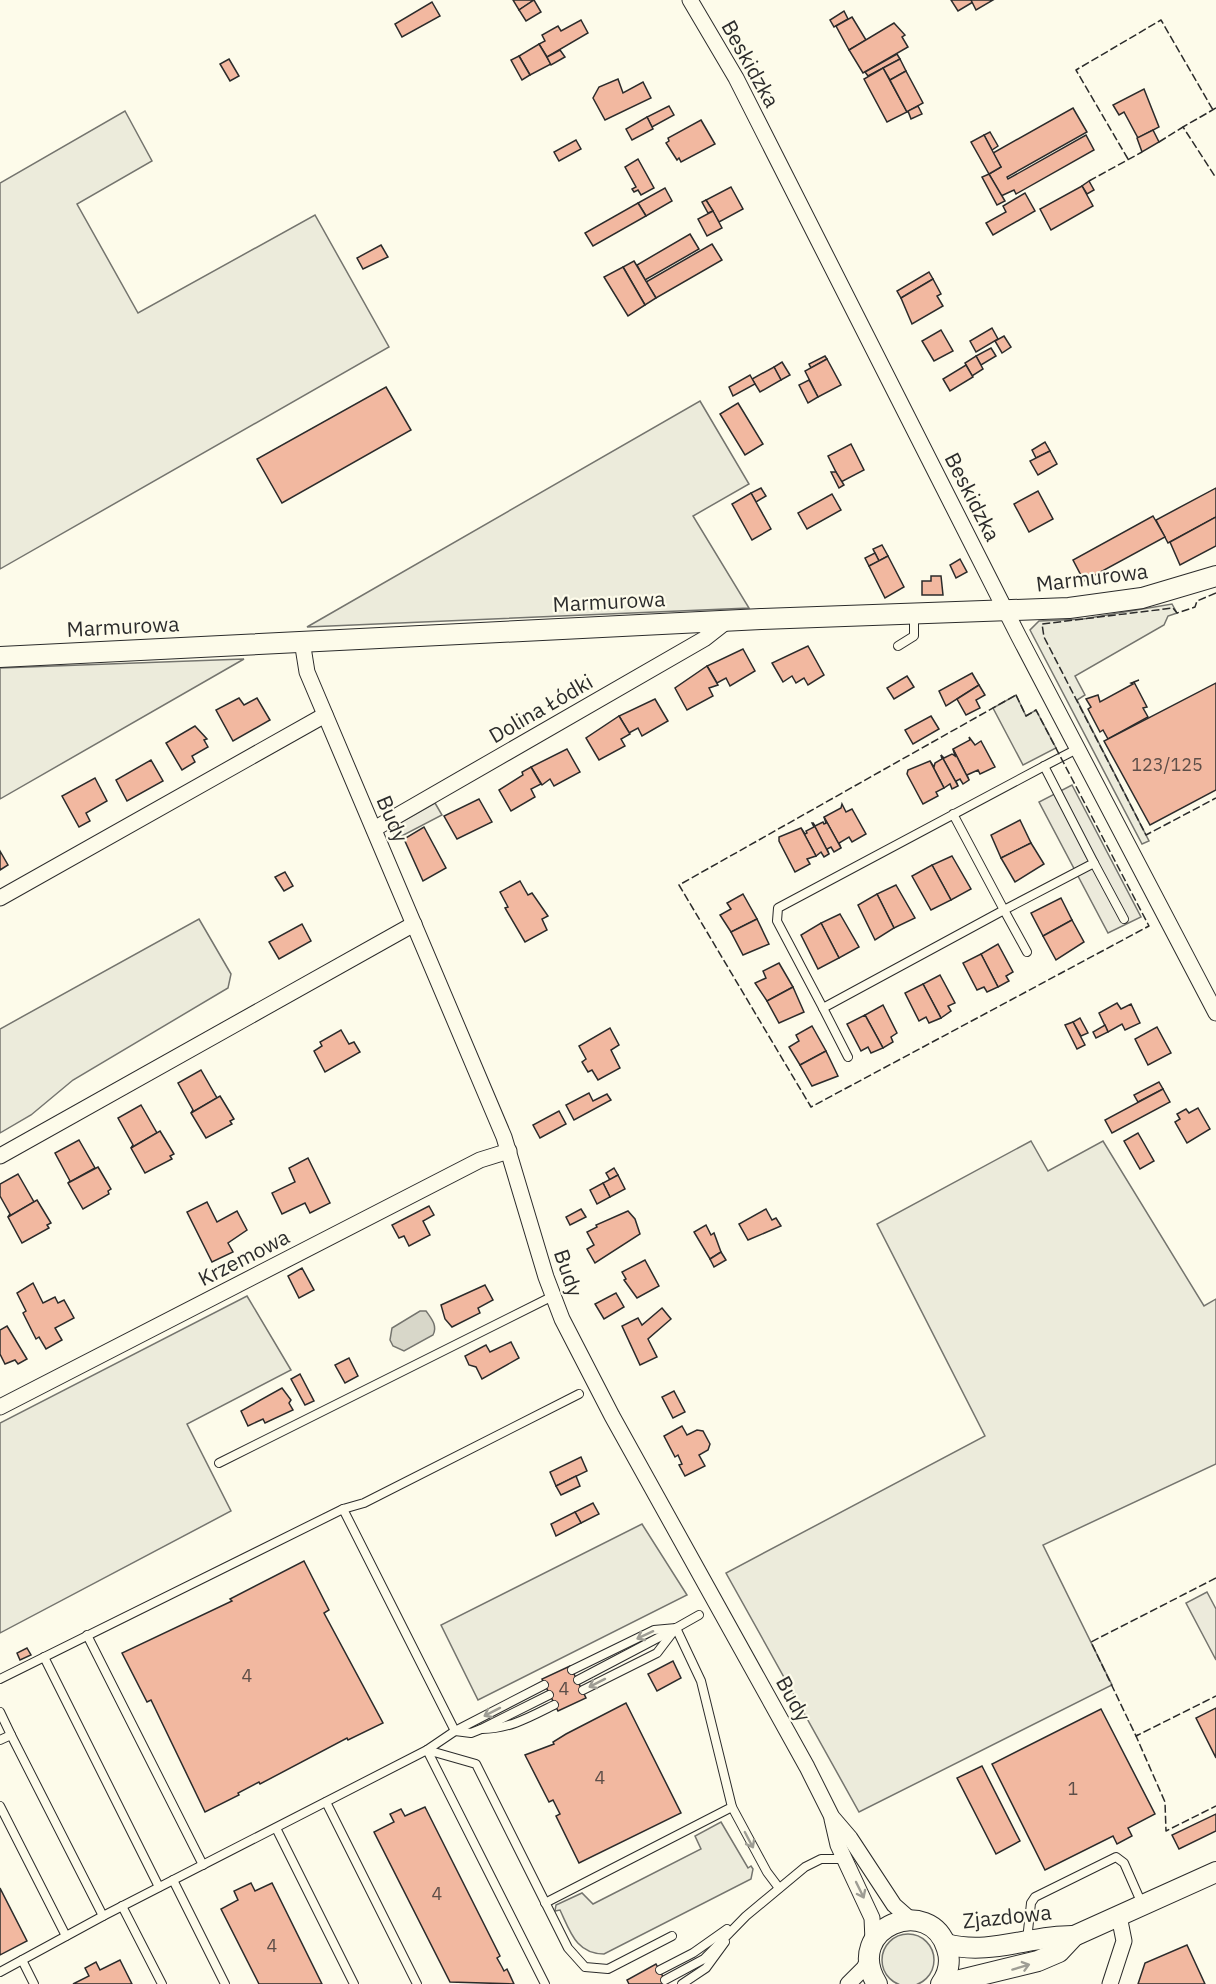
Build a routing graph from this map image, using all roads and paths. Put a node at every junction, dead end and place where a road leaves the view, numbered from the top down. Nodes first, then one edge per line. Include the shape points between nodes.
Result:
1 (690, 0) edge
2 (1216, 576) edge
3 (1006, 610) junction
4 (914, 613) junction
5 (727, 621) junction
6 (302, 641) junction
7 (898, 646) dead end
8 (0, 657) edge
9 (325, 715) junction
10 (1077, 749) junction
11 (1044, 766) junction
12 (953, 814) junction
13 (374, 829) junction
14 (1094, 862) junction
15 (0, 898) edge
16 (1004, 910) junction
17 (1124, 919) dead end
18 (414, 924) junction
19 (1027, 952) dead end
20 (823, 1008) junction
21 (1216, 1013) edge
22 (849, 1057) dead end
23 (508, 1151) junction
24 (0, 1156) edge
25 (553, 1296) junction
26 (579, 1394) dead end
27 (0, 1407) edge
28 (219, 1463) dead end
29 (343, 1509) junction
30 (699, 1615) dead end
31 (676, 1628) junction
32 (87, 1635) junction
33 (44, 1657) junction
34 (572, 1670) dead end
35 (0, 1679) edge
36 (578, 1680) dead end
37 (544, 1685) dead end
38 (583, 1690) dead end
39 (549, 1695) dead end
40 (554, 1705) dead end
41 (0, 1712) edge
42 (481, 1729) junction
43 (455, 1731) junction
44 (11, 1735) junction
45 (0, 1740) edge
46 (427, 1750) junction
47 (326, 1802) junction
48 (0, 1806) edge
49 (732, 1807) junction
50 (832, 1816) junction
51 (276, 1828) junction
52 (844, 1859) junction
53 (203, 1865) junction
54 (1216, 1872) edge
55 (173, 1880) junction
56 (159, 1887) junction
57 (779, 1888) junction
58 (545, 1903) junction
59 (1142, 1905) junction
60 (122, 1906) junction
61 (103, 1916) junction
62 (1119, 1916) junction
63 (746, 1917) junction
64 (911, 1920) junction
65 (66, 1936) junction
66 (672, 1936) dead end
67 (1074, 1936) junction
68 (1026, 1943) junction
69 (946, 1944) junction
70 (871, 1949) junction
71 (22, 1960) junction
72 (660, 1970) dead end
73 (0, 1972) edge
74 (665, 1980) dead end
75 (34, 1984) edge
76 (162, 1984) edge
77 (225, 1984) edge
78 (354, 1984) edge
79 (417, 1984) edge
80 (545, 1984) edge
81 (682, 1984) edge
82 (848, 1984) edge
83 (877, 1984) edge
84 (943, 1984) edge
85 (1110, 1984) edge

1 - 3 street, Beskidzka via 736,78
2 - 3 street, Marmurowa via 1122,602
3 - 4 street, Marmurowa
3 - 10 street, Beskidzka
4 - 5 street, Marmurowa
4 - 7 lane via 914,636
5 - 6 street, Marmurowa
5 - 13 street, Dolina Łódki via 704,639
6 - 8 street, Marmurowa
6 - 9 street, Budy via 307,672
9 - 13 street, Budy
9 - 15 street
10 - 11 lane
10 - 21 street, Beskidzka
11 - 12 lane
11 - 14 lane
12 - 16 lane
12 - 20 lane via 778,908 777,921
13 - 18 street, Budy
14 - 16 lane
14 - 17 lane
16 - 19 lane
16 - 20 lane
18 - 23 street, Budy
18 - 24 street
20 - 22 lane
23 - 25 street, Budy
23 - 27 street, Krzemowa via 480,1160
25 - 28 lane
25 - 50 street, Budy via 612,1416
26 - 29 lane via 364,1503
29 - 32 lane
29 - 43 lane
30 - 31 lane
31 -> 34 lane via 654,1630
31 - 36 lane
31 -> 38 lane via 657,1653
31 - 49 lane via 701,1682
32 - 33 lane
32 - 53 lane
33 - 35 lane
33 - 56 lane
37 -> 43 lane
39 - 42 lane
40 - 42 lane via 518,1724
41 - 44 lane
42 - 43 lane via 471,1733
43 - 46 lane
44 - 45 lane
44 - 61 lane
46 - 47 lane
46 - 58 lane via 476,1764
46 - 80 lane
47 - 51 lane
47 - 79 lane
48 - 65 lane
49 -> 57 lane
49 - 58 lane
50 - 52 street, Budy
50 - 64 street, Budy via 894,1905
51 - 53 lane
51 - 78 lane
52 - 57 lane via 833,1857 813,1862
52 -> 70 street, Budy via 872,1918
53 - 55 lane
54 - 59 street, Zjazdowa
55 - 56 lane
55 - 77 lane
56 - 60 lane
57 - 63 lane
58 - 66 lane via 568,1948 585,1967 608,1969
59 - 62 street, Zjazdowa
59 - 68 lane via 1124,1863 1116,1857 1035,1897
60 - 61 lane
60 - 76 lane
61 - 65 lane
62 - 67 street, Zjazdowa
62 - 85 street via 1124,1941
63 - 72 lane
63 - 74 lane via 704,1959
63 - 81 lane via 706,1968
64 - 69 street via 935,1930
64 - 70 street via 893,1923
65 - 71 lane
67 - 68 street, Zjazdowa via 1054,1935
84 -> 67 street, Zjazdowa via 1038,1961 1059,1952
68 - 69 street, Zjazdowa via 977,1948
69 - 84 street via 949,1962
70 - 82 street via 864,1968
70 - 83 street via 869,1967
71 - 73 lane
71 - 75 lane

